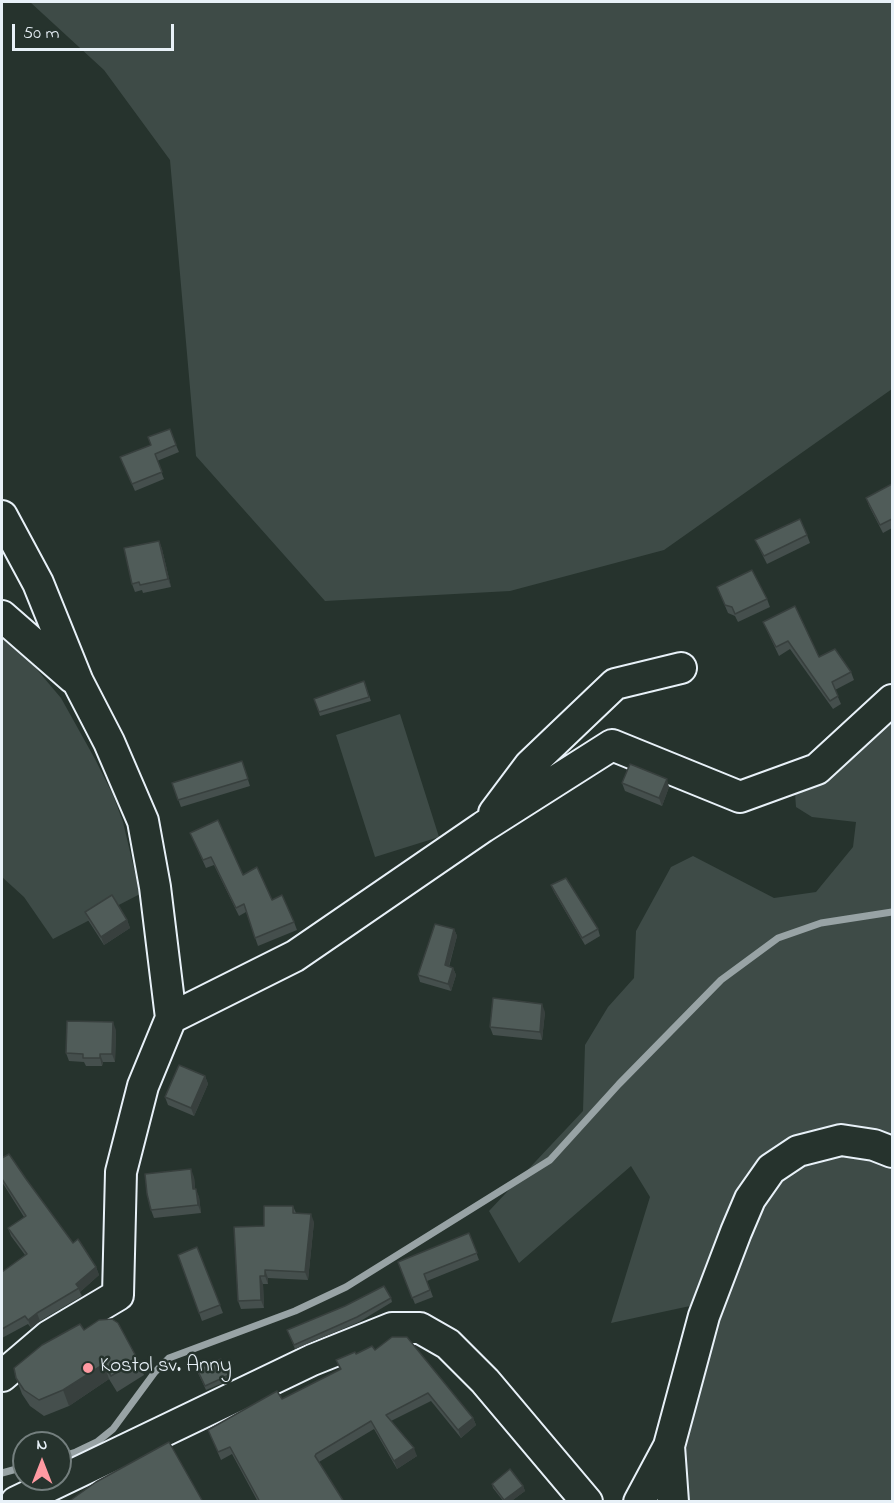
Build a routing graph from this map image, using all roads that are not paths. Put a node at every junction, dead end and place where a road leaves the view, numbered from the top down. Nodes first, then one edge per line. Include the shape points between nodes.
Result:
1 (2, 516) edge
2 (2, 616) edge
3 (681, 668) dead end
4 (78, 682) junction
5 (892, 700) edge
6 (483, 828) junction
7 (171, 1018) junction
8 (892, 1152) edge
9 (2, 1376) edge
10 (669, 1446) junction
11 (12, 1497) edge
12 (587, 1502) edge
13 (639, 1502) edge
14 (673, 1502) edge

1 - 4 street via 38,583
2 - 4 street
3 - 6 street via 615,684 530,765
4 - 7 street via 143,821
5 - 6 street via 817,769 740,797 612,745
6 - 7 street via 295,956
7 - 9 street via 143,1086 121,1172 118,1295 49,1336
8 - 10 street via 841,1140 798,1151 771,1169 750,1199 704,1317
10 - 13 street
10 - 14 street
11 - 12 street via 312,1360 392,1328 420,1328 448,1344 485,1381

